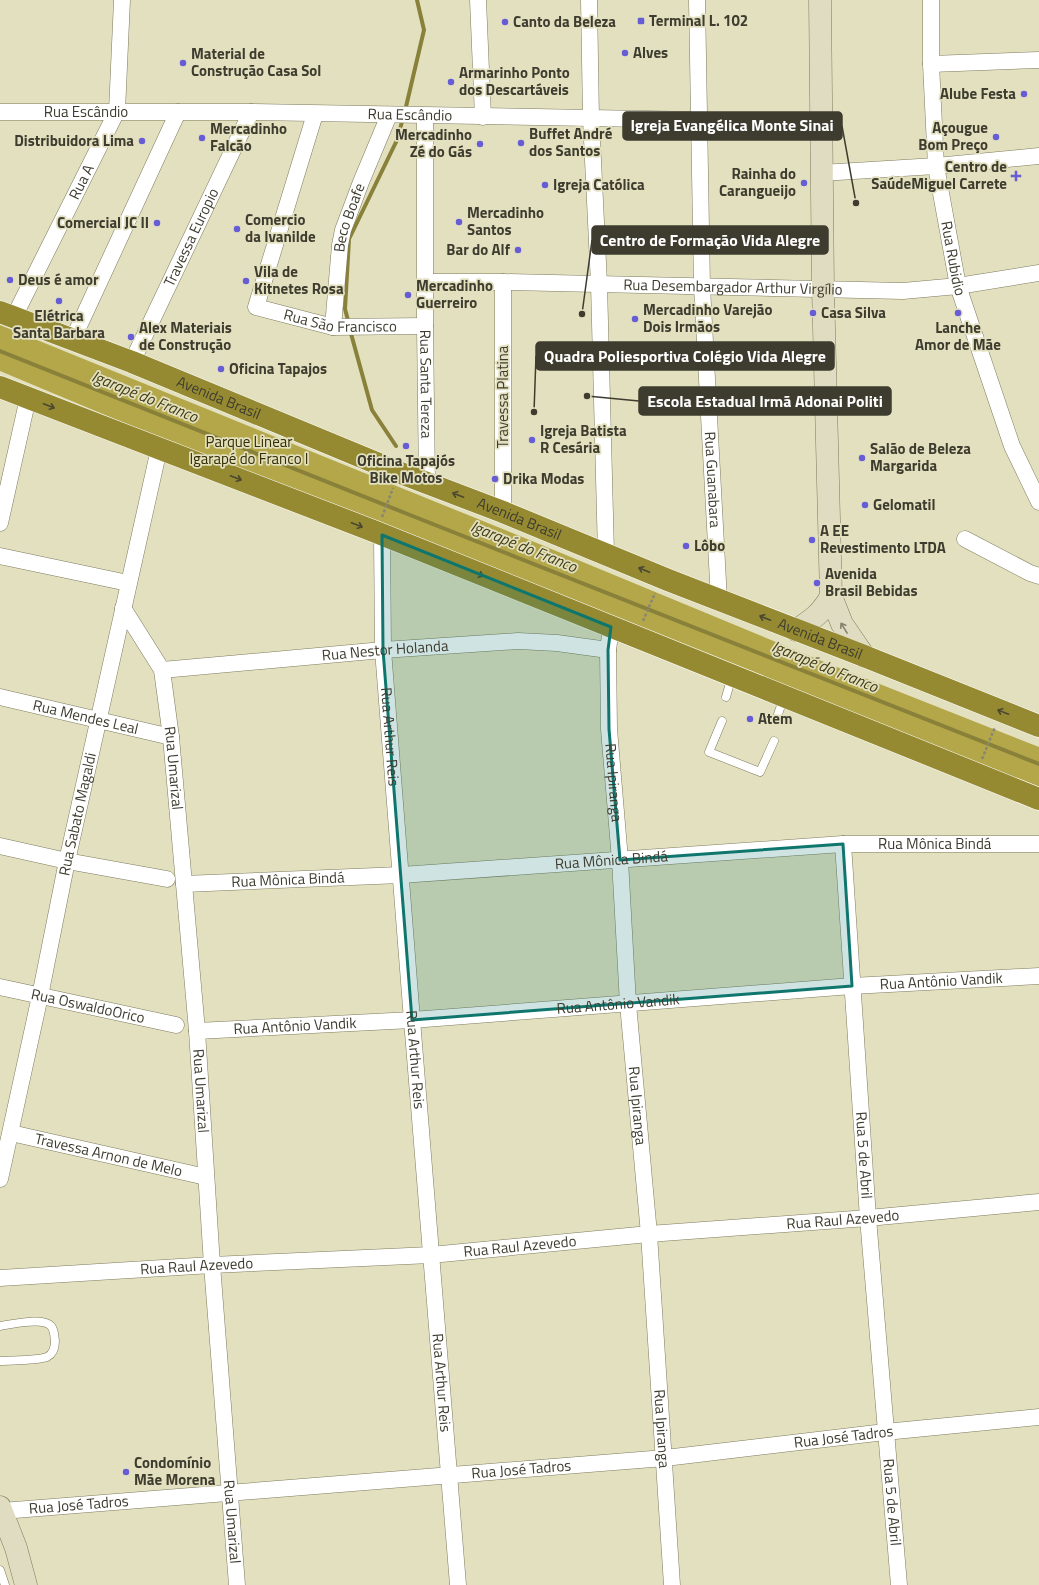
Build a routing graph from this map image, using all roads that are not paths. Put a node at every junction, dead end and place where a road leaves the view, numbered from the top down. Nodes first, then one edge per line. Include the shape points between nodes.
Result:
1 (122, 0) edge
2 (478, 0) edge
3 (589, 0) edge
4 (697, 0) edge
5 (820, 0) edge
6 (931, 0) edge
7 (1039, 60) edge
8 (931, 64) junction
9 (117, 111) junction
10 (0, 112) edge
11 (178, 112) junction
12 (251, 112) junction
13 (315, 114) junction
14 (389, 115) junction
15 (425, 116) junction
16 (483, 117) junction
17 (591, 119) junction
18 (700, 120) junction
19 (821, 125) junction
20 (1039, 156) edge
21 (936, 166) junction
22 (821, 173) junction
23 (1039, 273) edge
24 (426, 282) junction
25 (503, 282) junction
26 (599, 284) junction
27 (958, 286) junction
28 (702, 287) junction
29 (823, 288) junction
30 (7, 314) edge
31 (333, 326) junction
32 (425, 326) junction
33 (73, 339) junction
34 (132, 362) junction
35 (0, 386) edge
36 (28, 398) junction
37 (159, 449) junction
38 (427, 484) junction
39 (1039, 502) edge
40 (503, 512) junction
41 (0, 523) edge
42 (382, 527) junction
43 (965, 539) dead end
44 (606, 554) junction
45 (0, 556) edge
46 (1039, 576) edge
47 (128, 583) junction
48 (832, 596) junction
49 (719, 600) junction
50 (123, 608) junction
51 (611, 627) junction
52 (796, 630) junction
53 (383, 650) junction
54 (608, 650) junction
55 (864, 656) junction
56 (162, 670) junction
57 (732, 676) junction
58 (785, 696) junction
59 (0, 697) edge
60 (726, 697) dead end
61 (777, 717) dead end
62 (99, 721) junction
63 (722, 721) dead end
64 (1039, 726) edge
65 (172, 737) junction
66 (774, 741) dead end
67 (1039, 799) edge
68 (843, 844) junction
69 (1039, 844) edge
70 (0, 846) edge
71 (620, 860) junction
72 (67, 861) junction
73 (401, 876) junction
74 (167, 880) dead end
75 (184, 884) junction
76 (1039, 976) edge
77 (852, 986) junction
78 (0, 987) edge
79 (40, 996) junction
80 (628, 1004) junction
81 (412, 1020) junction
82 (176, 1025) dead end
83 (197, 1031) junction
84 (11, 1133) junction
85 (206, 1177) junction
86 (0, 1179) edge
87 (1039, 1202) edge
88 (868, 1218) junction
89 (649, 1234) junction
90 (431, 1255) junction
91 (212, 1265) junction
92 (0, 1278) edge
93 (0, 1326) edge
94 (0, 1361) edge
95 (1039, 1417) edge
96 (885, 1432) junction
97 (665, 1458) junction
98 (450, 1476) junction
99 (229, 1492) junction
100 (1, 1509) edge
101 (0, 1570) edge
102 (9, 1584) edge
103 (238, 1585) edge
104 (458, 1585) edge
105 (672, 1585) edge
106 (899, 1585) edge

1 - 9 street
2 - 16 street
3 - 17 street
4 - 18 street, Rua Guanabara
5 - 19 street
6 - 8 street, Rua Rubidio
7 - 8 street
8 - 21 street, Rua Rubidio
9 - 10 street, Rua Escândio
9 - 11 street, Rua Escândio
9 - 30 street, Rua A
11 - 12 street, Rua Escândio
11 - 33 street
12 - 13 street, Rua Escândio
12 - 34 street, Travessa Europio
13 - 14 street, Rua Escândio
13 - 31 street, Rua São Francisco via 256,307
14 - 15 street, Rua Escândio
14 - 31 street, Beco Boafe via 343,230
15 - 16 street, Rua Escândio
15 - 24 street, Rua Santa Tereza
16 - 17 street, Rua Escândio
17 - 18 street, Rua Escândio
17 - 26 street
18 - 19 street, Rua Escândio
18 - 28 street, Rua Guanabara
19 - 22 street
20 - 21 street
21 - 22 street
21 - 27 street, Rua Rubidio
22 - 29 street
23 - 27 street, Rua Desembargador Arthur Virgílio
24 - 25 street, Rua Desembargador Arthur Virgílio
24 - 32 street, Rua Santa Tereza
25 - 26 street, Rua Desembargador Arthur Virgílio
25 - 40 street, Travessa Platina
26 - 28 street, Rua Desembargador Arthur Virgílio
26 - 44 street
27 - 29 street, Rua Desembargador Arthur Virgílio via 903,291
27 - 39 street, Rua Rubidio via 1012,446
28 - 29 street, Rua Desembargador Arthur Virgílio
28 - 49 street, Rua Guanabara
29 - 48 street
30 - 33 highway, Avenida Brasil
31 - 32 street, Rua São Francisco
32 - 38 street, Rua Santa Tereza
33 - 34 highway, Avenida Brasil
34 - 38 highway, Avenida Brasil
35 - 36 highway
36 -> 37 highway
36 - 41 street
37 -> 42 highway
37 - 47 street, Rua Sabato Magaldi
40 -> 38 highway, Avenida Brasil
40 - 44 highway, Avenida Brasil
42 -> 51 highway
42 - 53 street, Rua Arthur Reis
43 - 46 street
49 -> 44 highway, Avenida Brasil
45 - 47 street
47 - 50 street, Rua Sabato Magaldi
48 - 52 street via 818,614
55 -> 48 street via 842,624
52 -> 49 highway, Avenida Brasil
50 - 56 street, Rua Umarizal
50 - 62 street, Rua Sabato Magaldi
51 - 54 street, Rua Ipiranga
51 - 57 highway
52 - 55 highway, Avenida Brasil
53 - 54 street, Rua Nestor Holanda via 518,641
53 - 56 street, Rua Nestor Holanda
53 - 73 street, Rua Arthur Reis
54 - 71 street, Rua Ipiranga via 609,729
64 -> 55 highway, Avenida Brasil
56 - 65 street, Rua Umarizal
57 - 58 highway
57 - 60 lane
58 - 61 lane
58 - 67 highway
59 - 62 street, Rua Mendes Leal
62 - 65 street, Rua Mendes Leal
62 - 72 street, Rua Sabato Magaldi
63 - 66 lane via 709,752 760,772
65 - 75 street, Rua Umarizal
68 - 69 street, Rua Mônica Bindá
68 - 71 street, Rua Mônica Bindá
68 - 77 street, Rua 5 de Abril
70 - 72 street
71 - 73 street, Rua Mônica Bindá
71 - 80 street, Rua Ipiranga
72 - 74 street
72 - 79 street, Rua Sabato Magaldi
73 - 75 street, Rua Mônica Bindá
73 - 81 street, Rua Arthur Reis
75 - 83 street, Rua Umarizal
76 - 77 street, Rua Antônio Vandik
77 - 80 street, Rua Antônio Vandik
77 - 88 street, Rua 5 de Abril
78 - 79 street, Rua OswaldoOrico
79 - 82 street, Rua OswaldoOrico
79 - 84 street, Rua Sabato Magaldi
80 - 81 street, Rua Antônio Vandik
80 - 89 street, Rua Ipiranga
81 - 83 street, Rua Antônio Vandik
81 - 90 street, Rua Arthur Reis
83 - 85 street, Rua Umarizal
84 - 85 street, Travessa Arnon de Melo
84 - 86 street, Rua Sabato Magaldi
85 - 91 street, Rua Umarizal
87 - 88 street, Rua Raul Azevedo
88 - 89 street, Rua Raul Azevedo
88 - 96 street, Rua 5 de Abril
89 - 90 street, Rua Raul Azevedo
89 - 97 street, Rua Ipiranga
90 - 91 street, Rua Raul Azevedo
90 - 98 street, Rua Arthur Reis
91 - 92 street, Rua Raul Azevedo
91 - 99 street, Rua Umarizal
93 - 94 lane via 45,1322 51,1325 54,1331 55,1344 49,1356
95 - 96 street, Rua José Tadros
96 - 97 street, Rua José Tadros
96 - 106 street, Rua 5 de Abril
97 - 98 street, Rua José Tadros
97 - 105 street, Rua Ipiranga
98 - 99 street, Rua José Tadros
98 - 104 street, Rua Arthur Reis
99 - 100 street, Rua José Tadros
99 - 103 street, Rua Umarizal
100 - 102 street via 16,1548
101 - 102 lane

